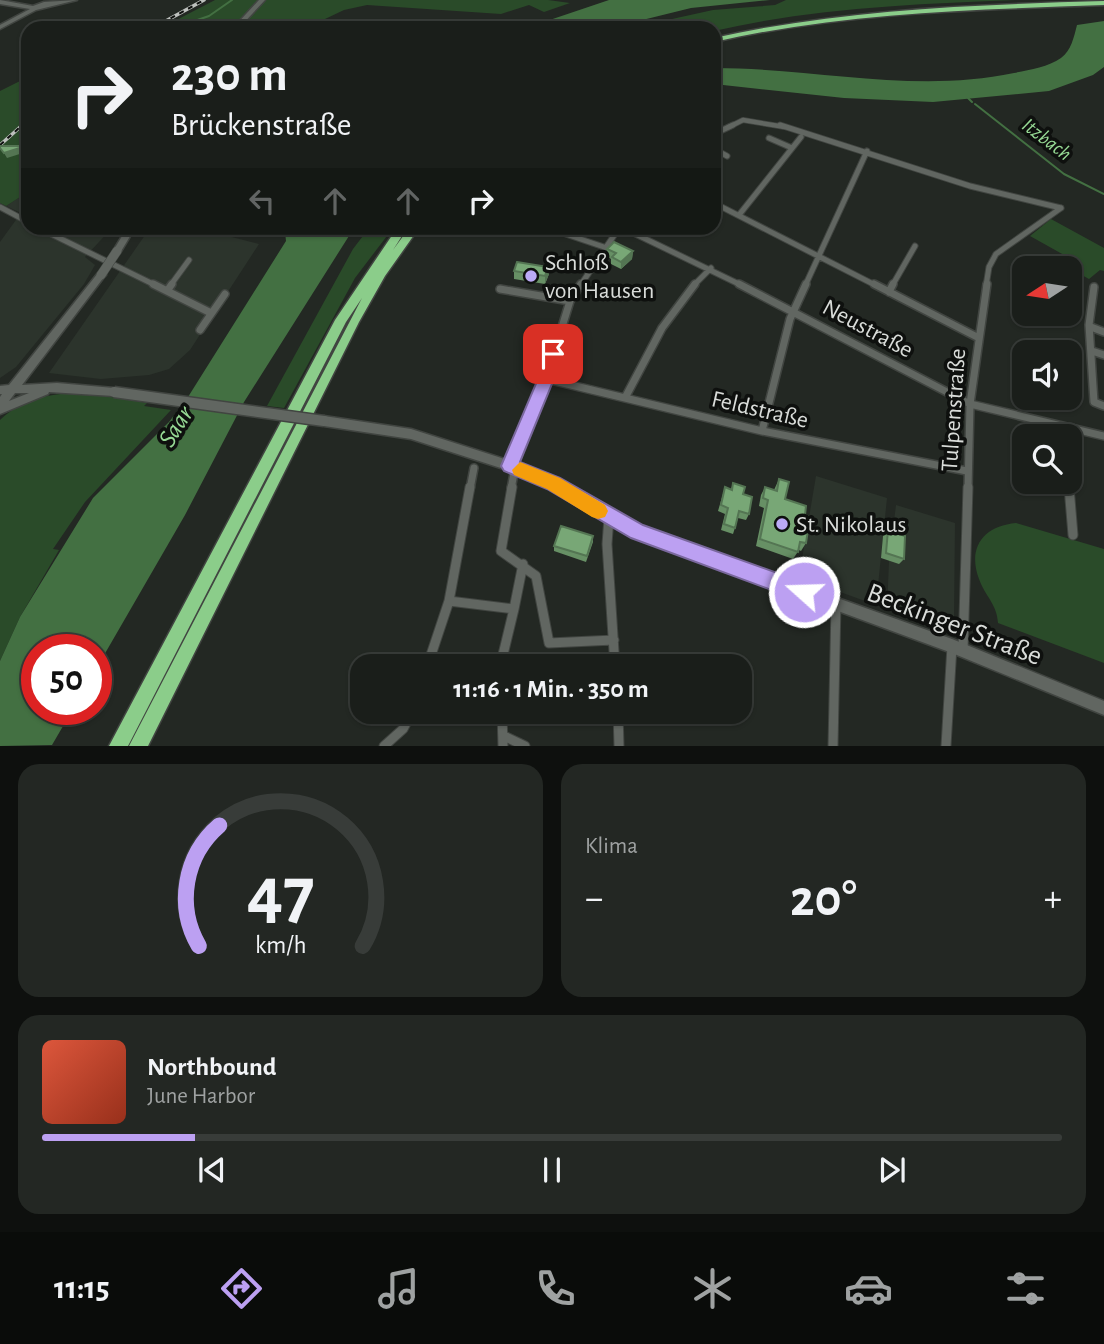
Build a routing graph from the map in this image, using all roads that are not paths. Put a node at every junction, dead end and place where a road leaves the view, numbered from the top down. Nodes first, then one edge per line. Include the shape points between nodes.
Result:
1 (74, 0) edge
2 (262, 0) edge
3 (1095, 0) edge
4 (0, 2) edge
5 (1104, 3) edge
6 (42, 5) edge
7 (242, 21) edge
8 (0, 27) edge
9 (721, 37) edge
10 (721, 37) edge
11 (721, 130) edge
12 (801, 136) dead end
13 (769, 138) dead end
14 (792, 148) junction
15 (867, 151) junction
16 (721, 152) edge
17 (721, 160) edge
18 (721, 206) edge
19 (0, 207) edge
20 (739, 215) junction
21 (21, 218) edge
22 (53, 235) edge
23 (127, 235) edge
24 (397, 235) edge
25 (409, 235) edge
26 (569, 235) edge
27 (615, 235) edge
28 (637, 235) edge
29 (915, 246) dead end
30 (604, 247) junction
31 (819, 257) junction
32 (188, 260) dead end
33 (710, 268) junction
34 (1094, 287) dead end
35 (500, 289) dead end
36 (167, 291) junction
37 (889, 292) junction
38 (225, 294) dead end
39 (570, 301) junction
40 (794, 311) junction
41 (211, 313) junction
42 (1091, 327) junction
43 (200, 330) dead end
44 (1104, 332) edge
45 (977, 337) junction
46 (1092, 351) junction
47 (1104, 355) edge
48 (34, 362) junction
49 (1093, 376) junction
50 (546, 379) junction
51 (1104, 379) edge
52 (0, 387) edge
53 (57, 387) junction
54 (13, 389) junction
55 (626, 396) junction
56 (970, 404) junction
57 (0, 405) edge
58 (1104, 406) edge
59 (0, 410) edge
60 (1039, 424) edge
61 (762, 431) junction
62 (1082, 433) edge
63 (1104, 436) edge
64 (477, 462) junction
65 (512, 467) junction
66 (967, 471) junction
67 (1069, 494) edge
68 (609, 517) junction
69 (1073, 535) dead end
70 (523, 564) junction
71 (449, 601) junction
72 (836, 604) junction
73 (514, 609) junction
74 (614, 640) junction
75 (958, 648) junction
76 (431, 654) edge
77 (503, 654) edge
78 (615, 654) edge
79 (1104, 708) edge
80 (406, 724) edge
81 (618, 724) edge
82 (503, 741) edge
83 (118, 746) edge
84 (138, 746) edge
85 (384, 746) edge
86 (525, 746) edge
87 (619, 746) edge
88 (833, 746) edge
89 (946, 746) edge

1 - 6 main road
2 - 7 main road
3 - 9 highway via 846,13
4 - 6 main road
5 - 10 highway via 849,17
6 - 8 main road
11 - 15 street via 736,121 756,120
12 - 14 street
13 - 14 street
14 - 20 street
15 - 31 street
15 - 45 street, Tulpenstraße via 970,186 1061,208 991,260
16 - 17 street via 729,155
18 - 20 street
19 - 21 street
20 - 31 street
22 - 36 street
23 - 48 main road, bridge
24 - 83 highway via 341,320
25 - 84 highway via 353,322
26 - 30 street
27 - 30 street
28 - 33 street, Neustraße
29 - 37 street
30 - 39 street
31 - 37 street
31 - 40 street
32 - 36 street
33 - 40 street, Neustraße
33 - 55 street via 689,290 642,361
34 - 42 street
35 - 39 street
36 - 41 street
37 - 45 street
38 - 41 street
39 - 50 street
40 - 56 street, Neustraße
40 - 61 street
41 - 43 street
42 - 44 street
42 - 46 street
45 - 56 street, Tulpenstraße
46 - 47 street
46 - 49 street
48 - 52 main road
48 - 54 main road
49 - 51 street
49 - 58 street via 1094,401
50 - 55 street, Feldstraße
50 - 65 street
52 - 54 main road
53 - 54 main road
53 - 59 main road
53 - 64 main road, Beckinger Straße, bridge via 395,430
54 - 57 main road
55 - 61 street, Feldstraße
56 - 60 street, Neustraße
56 - 66 street, Tulpenstraße
61 - 66 street, Feldstraße
62 - 63 street, Neustraße
64 - 65 main road, Beckinger Straße
64 - 71 street
65 - 68 main road, Beckinger Straße via 575,495
65 - 70 street via 501,551
66 - 75 street, Tulpenstraße
67 - 69 street
68 - 72 main road, Beckinger Straße via 638,532
68 - 74 street
70 - 73 street
70 - 74 street via 539,581 549,643
71 - 73 street
71 - 76 street
72 - 75 main road, Beckinger Straße
72 - 88 street
73 - 77 street
74 - 78 street
75 - 79 main road, Beckinger Straße
75 - 89 street, Tulpenstraße
80 - 85 street
81 - 87 street
82 - 86 street

